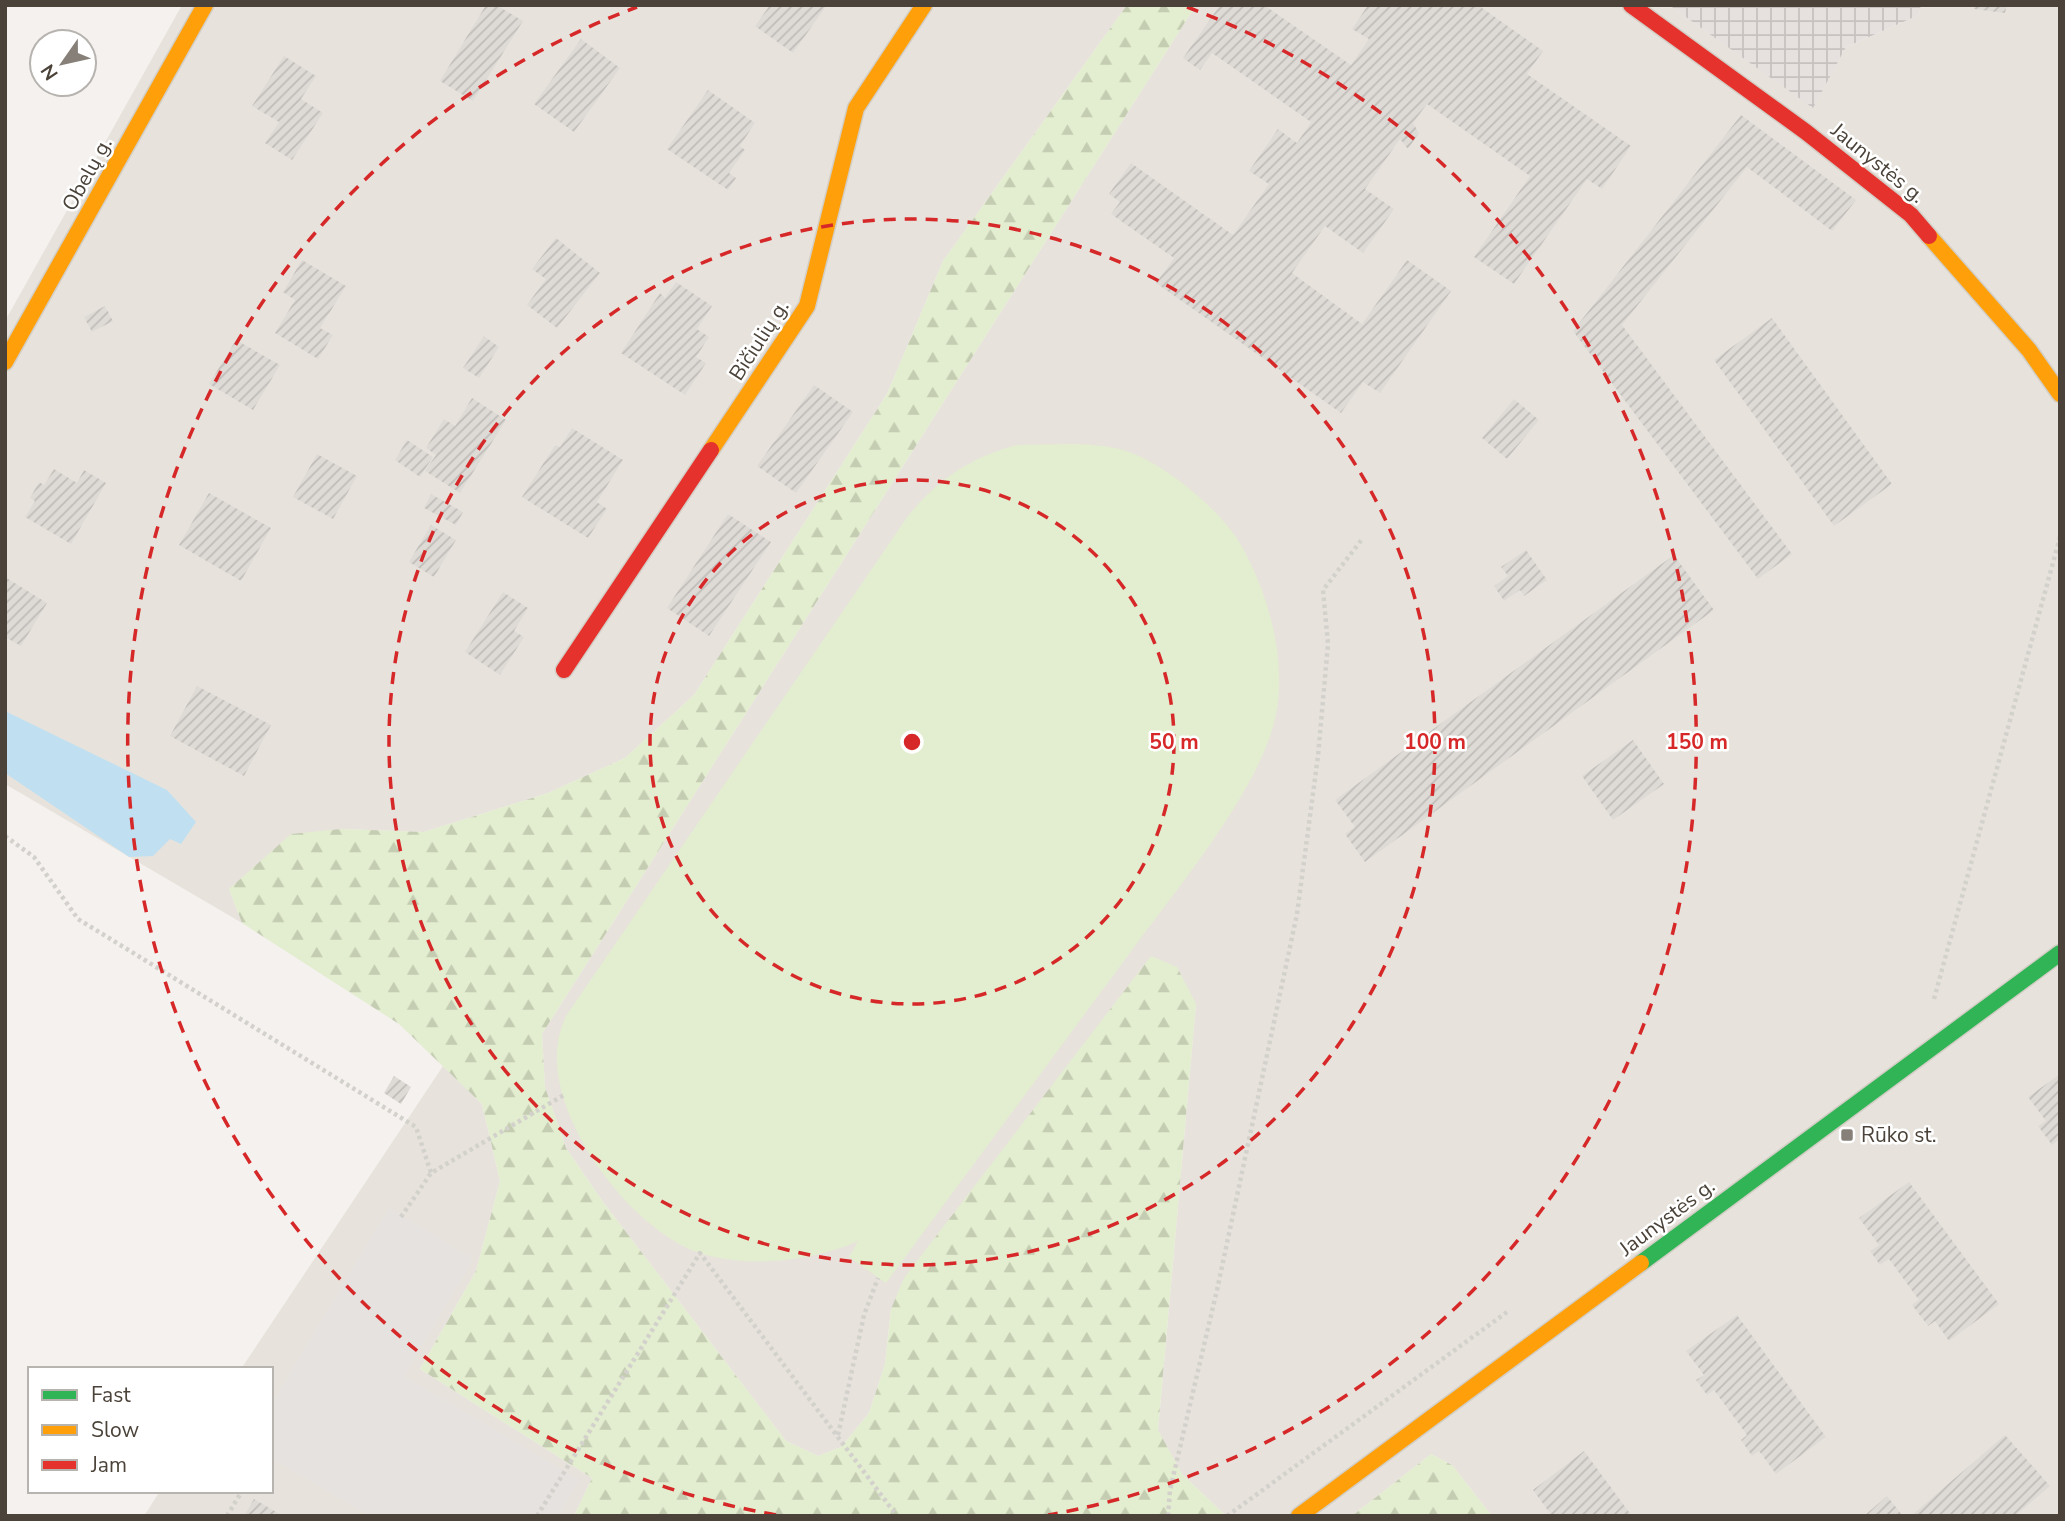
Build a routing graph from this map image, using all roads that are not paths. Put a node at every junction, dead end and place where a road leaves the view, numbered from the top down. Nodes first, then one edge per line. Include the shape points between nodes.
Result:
1 (205, 5) edge
2 (924, 5) edge
3 (1631, 5) edge
4 (5, 362) edge
5 (2060, 394) edge
6 (564, 670) dead end
7 (2060, 953) edge
8 (1299, 1516) edge

1 - 4 street, Obelų g.
2 - 6 street, Bičiulių g. via 856,108 807,306
3 - 5 street, Jaunystės g. via 1911,215 2029,350
7 - 8 street, Jaunystės g.

